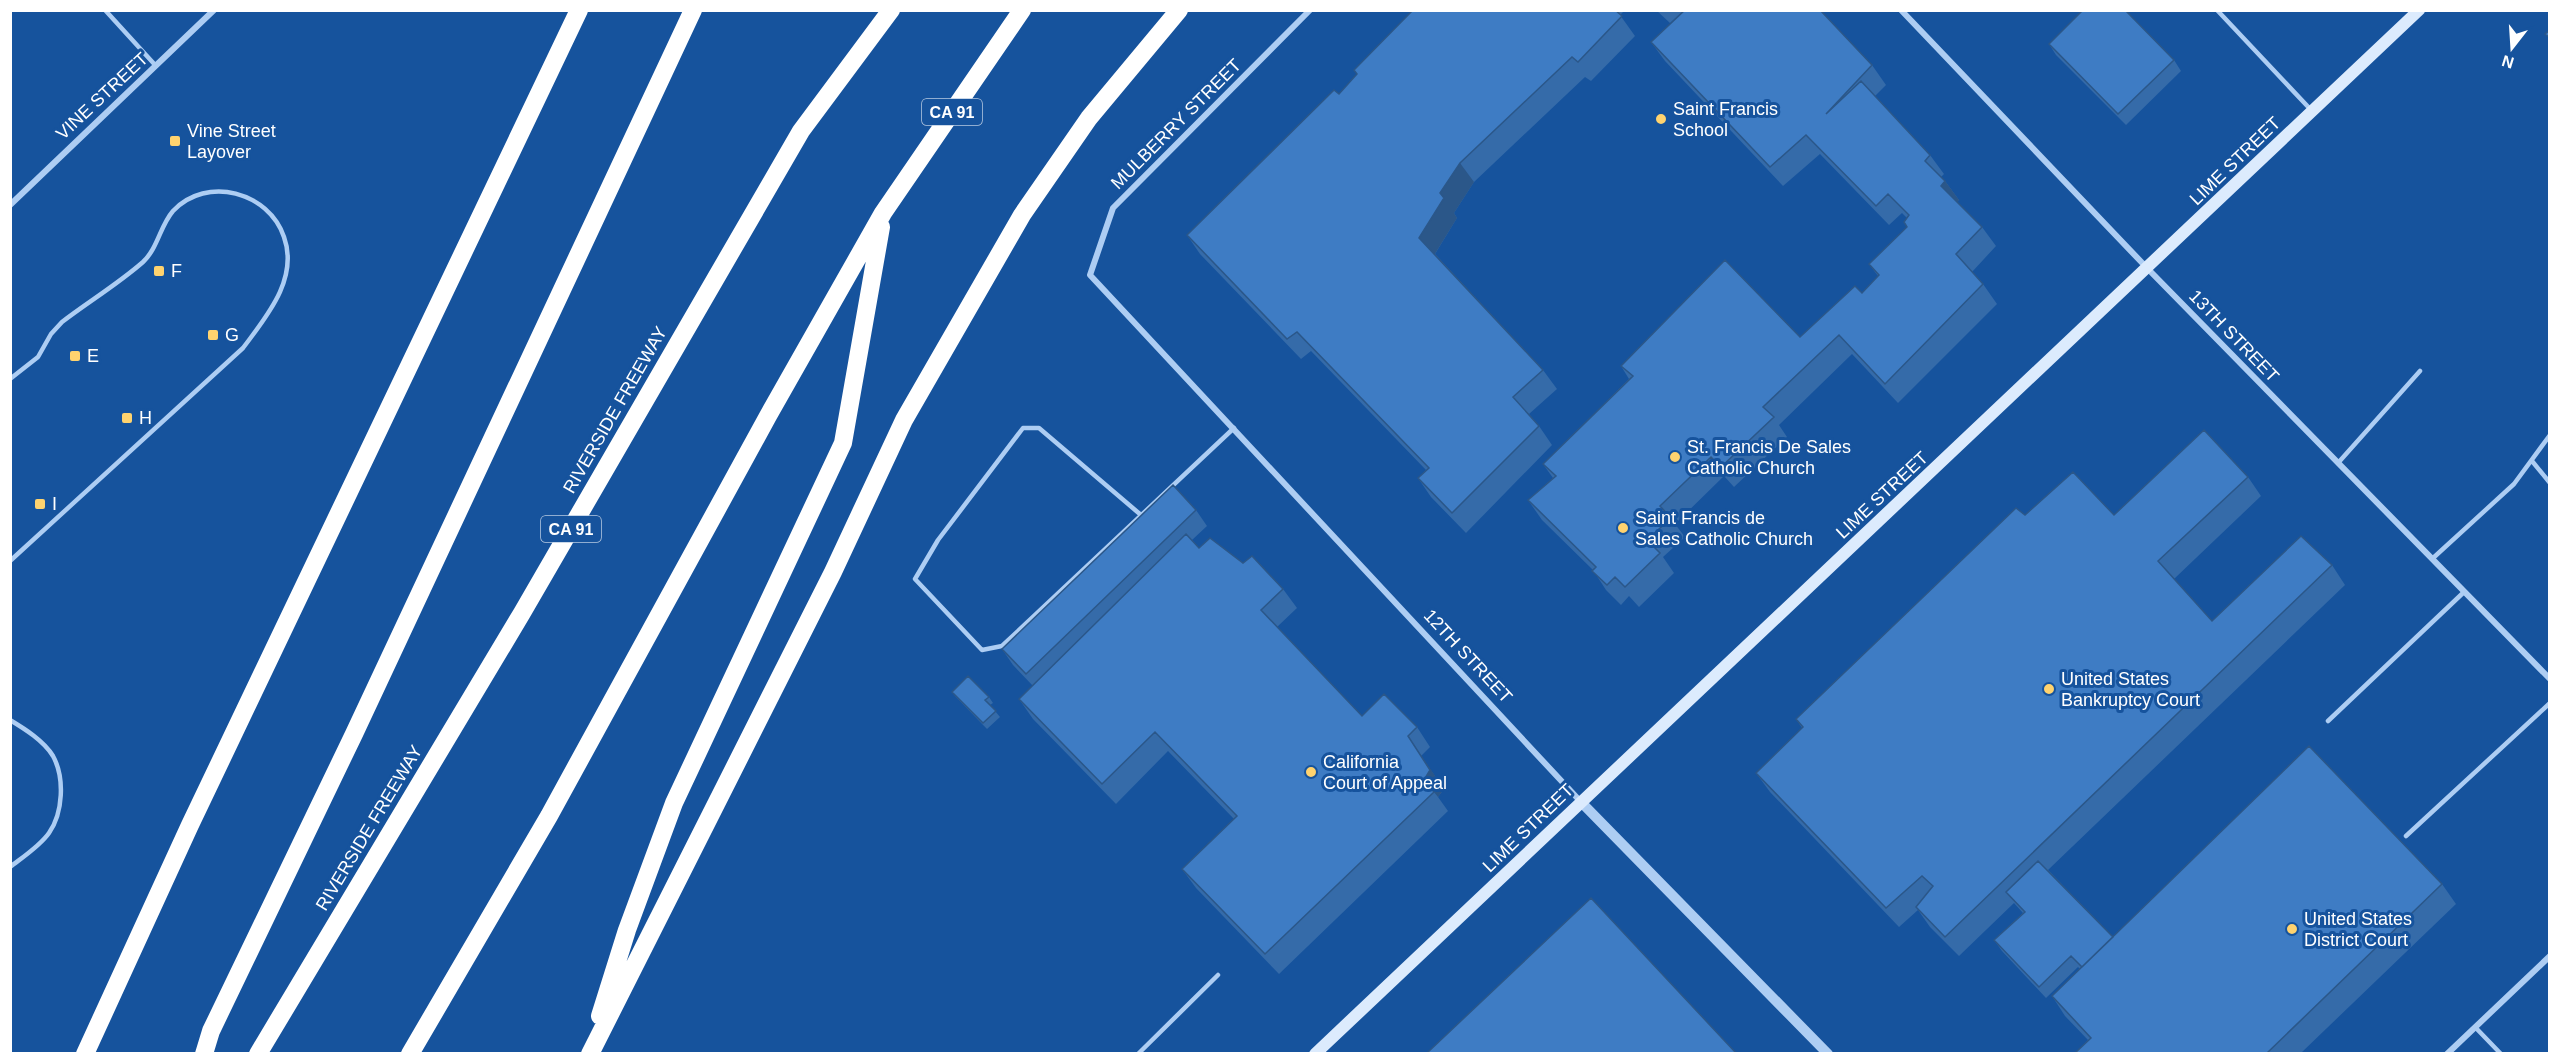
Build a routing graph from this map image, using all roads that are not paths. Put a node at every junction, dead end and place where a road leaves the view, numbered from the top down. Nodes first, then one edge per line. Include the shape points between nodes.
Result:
1 (105, 10) edge
2 (214, 10) edge
3 (579, 10) edge
4 (693, 10) edge
5 (891, 10) edge
6 (1022, 10) edge
7 (1310, 10) edge
8 (1900, 10) edge
9 (2217, 10) edge
10 (2420, 10) edge
11 (1173, 16) edge
12 (156, 66) junction
13 (2313, 112) junction
14 (10, 204) edge
15 (883, 213) junction
16 (2148, 269) junction
17 (1090, 275) joint
18 (2420, 371) dead end
19 (10, 379) edge
20 (1234, 428) junction
21 (2550, 435) edge
22 (2532, 461) junction
23 (2338, 463) junction
24 (2550, 483) edge
25 (1141, 515) junction
26 (2432, 559) junction
27 (10, 561) edge
28 (2464, 592) junction
29 (2550, 679) edge
30 (2550, 704) edge
31 (10, 720) edge
32 (2328, 721) dead end
33 (1581, 802) junction
34 (2406, 836) dead end
35 (10, 867) edge
36 (2550, 956) edge
37 (1218, 975) dead end
38 (2475, 1027) junction
39 (85, 1053) edge
40 (204, 1053) edge
41 (258, 1053) edge
42 (410, 1053) edge
43 (590, 1053) edge
44 (1138, 1053) edge
45 (1315, 1053) edge
46 (1828, 1053) edge
47 (2447, 1053) edge
48 (2501, 1053) edge

1 - 12 lane
2 - 12 street, VINE STREET
3 - 39 highway
4 - 40 highway via 211,1031
5 - 41 highway, RIVERSIDE FREEWAY / CA 91 via 801,131 522,613
6 - 15 highway, CA 91
7 - 17 street, MULBERRY STREET via 1113,208
8 - 16 street, 13TH STREET
9 - 13 lane
10 - 13 main road, LIME STREET
11 - 43 highway via 1089,118 1022,215 904,420 828,583
12 - 14 street, VINE STREET
13 - 16 main road, LIME STREET
15 - 42 highway, CA 91 via 549,816
15 - 43 highway via 843,443 674,803 627,930
16 - 23 street, 13TH STREET
16 - 33 main road, LIME STREET
17 - 20 street, 12TH STREET
18 - 23 lane
19 - 27 lane via 38,357 62,322 143,261 155,247 172,212 193,196 224,190 250,198 280,226 287,246 284,279 274,306 243,348
20 - 25 lane
20 - 33 street, 12TH STREET
21 - 22 lane
22 - 24 lane
22 - 26 lane via 2514,484
23 - 26 street, 13TH STREET
25 - 25 lane via 1002,646 982,650 915,579 938,540 1023,428 1039,428
26 - 28 street, 13TH STREET
28 - 29 street, 13TH STREET
28 - 32 lane
30 - 34 lane
31 - 35 lane via 31,733 53,757 62,789 58,816 49,834
33 - 45 main road, LIME STREET
33 - 46 street, 12TH STREET
36 - 38 street
37 - 44 lane
38 - 47 street
38 - 48 lane

